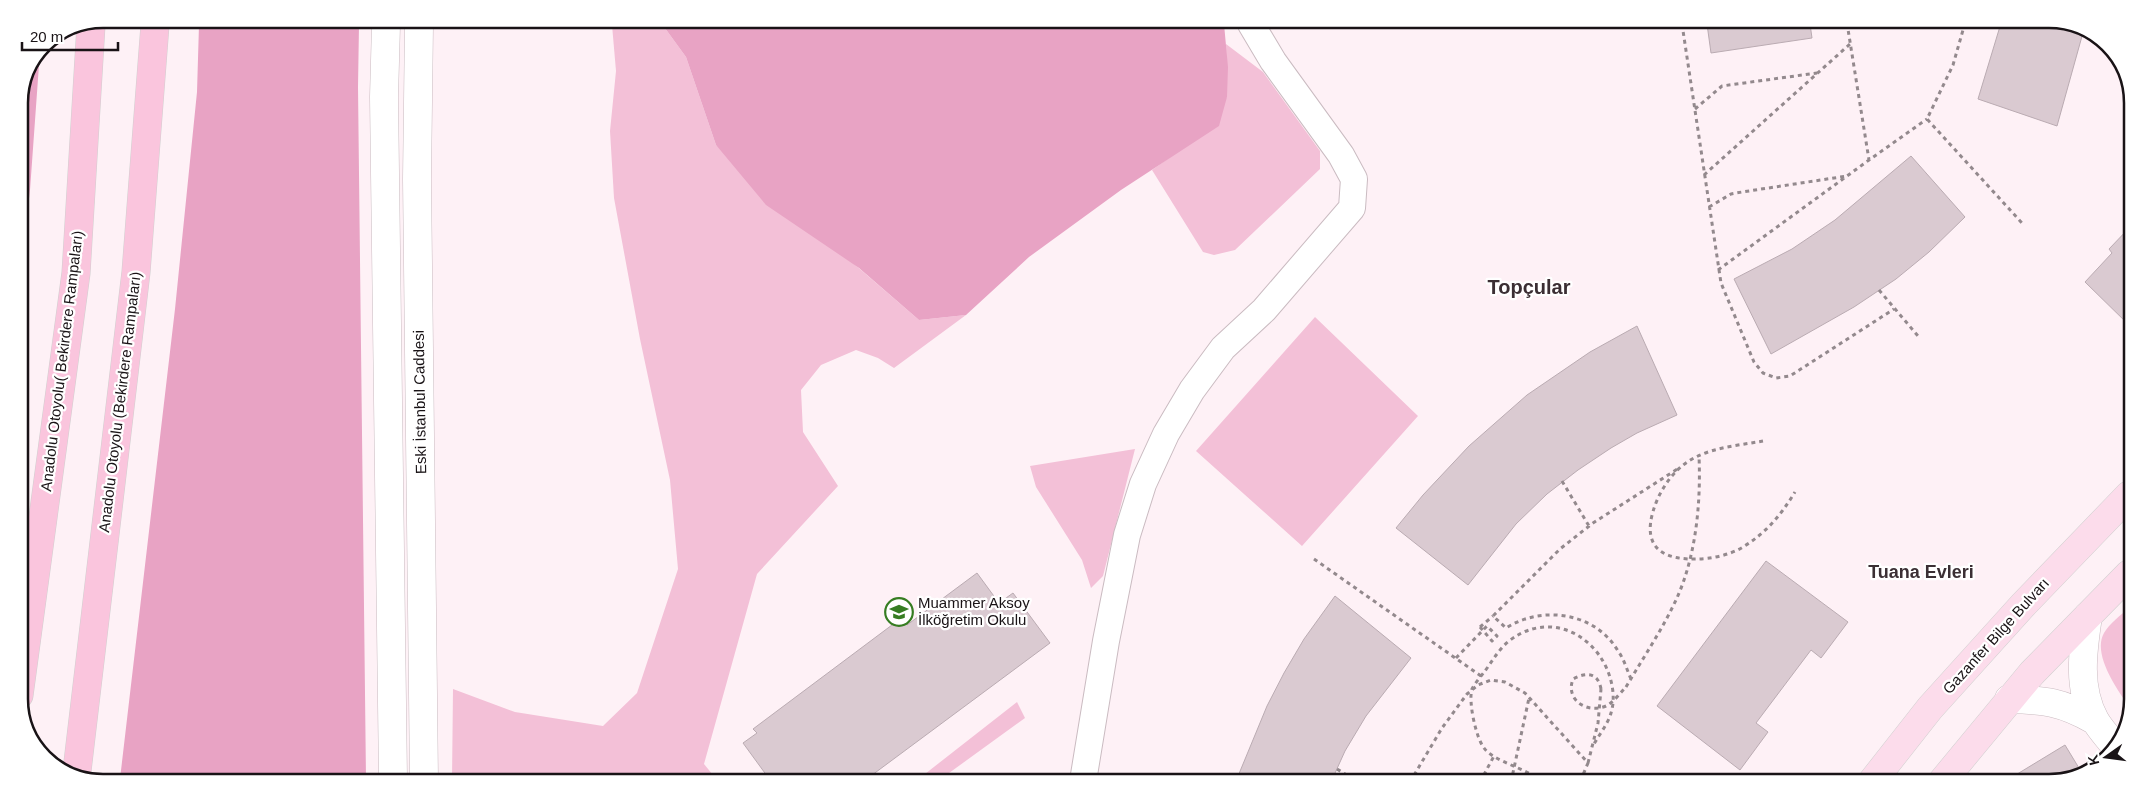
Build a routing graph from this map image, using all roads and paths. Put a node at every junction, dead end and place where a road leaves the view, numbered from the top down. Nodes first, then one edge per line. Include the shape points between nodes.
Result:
1 (155, 28) edge
2 (386, 28) edge
3 (419, 28) edge
4 (1253, 28) edge
5 (1683, 28) edge
6 (1848, 28) edge
7 (1963, 28) edge
8 (91, 29) edge
9 (1850, 43) junction
10 (1817, 73) junction
11 (1694, 109) junction
12 (1928, 119) junction
13 (1869, 160) junction
14 (1704, 175) junction
15 (1848, 176) junction
16 (1708, 208) junction
17 (2022, 223) dead end
18 (1718, 270) junction
19 (1879, 290) dead end
20 (1894, 309) junction
21 (1918, 336) dead end
22 (1763, 441) dead end
23 (1698, 456) junction
24 (1679, 468) junction
25 (1562, 482) dead end
26 (1795, 492) dead end
27 (2124, 501) edge
28 (1589, 526) junction
29 (1314, 559) dead end
30 (1689, 559) junction
31 (2124, 579) edge
32 (1493, 616) junction
33 (2088, 616) junction
34 (28, 628) edge
35 (1456, 658) junction
36 (1482, 676) junction
37 (1631, 679) junction
38 (1472, 690) junction
39 (1529, 697) junction
40 (2009, 699) junction
41 (2094, 720) junction
42 (2105, 732) edge
43 (1593, 746) junction
44 (1494, 756) junction
45 (1588, 763) junction
46 (1515, 765) junction
47 (1337, 769) dead end
48 (77, 771) edge
49 (393, 774) edge
50 (424, 774) edge
51 (1084, 774) edge
52 (1345, 774) edge
53 (1415, 774) edge
54 (1484, 774) edge
55 (1513, 774) edge
56 (1532, 774) edge
57 (1583, 774) edge
58 (1878, 774) edge
59 (1948, 774) edge

1 - 48 highway, Anadolu Otoyolu (Bekirdere Rampaları) via 136,272
2 - 49 main road, Eski İstanbul Caddesi via 384,98
3 - 50 main road, Eski İstanbul Caddesi via 417,179
4 - 51 street via 1273,61 1341,155 1354,179 1352,208 1264,310 1223,348 1192,390 1142,484 1127,536 1106,641
5 - 11 path
6 - 9 path
7 - 12 path via 1953,65
8 - 34 highway, Anadolu Otoyolu( Bekirdere Rampaları) via 76,273
9 - 10 path
9 - 13 path
10 - 11 path via 1722,86
10 - 14 path
11 - 14 path
12 - 13 path
12 - 17 path
13 - 15 path
14 - 16 path
15 - 16 path via 1731,194
15 - 18 path
16 - 18 path
18 - 20 path via 1730,308 1754,362 1763,373 1776,378 1790,376
19 - 20 path
20 - 21 path
22 - 23 path
23 - 24 path
23 - 30 path via 1698,498
24 - 28 path
24 - 30 path via 1663,487 1649,525 1656,549 1669,557
25 - 28 path
26 - 30 path via 1774,523 1742,548 1721,556
27 - 58 main road, Gazanfer Bilge Bulvarı via 1936,701
28 - 32 path via 1560,549
29 - 35 path
30 - 37 path via 1676,599
31 - 33 main road
32 - 35 path, bridge via 1480,628 1492,641 1497,636 1487,626
32 - 37 path via 1506,628 1515,622 1545,614 1579,619 1618,650
33 - 40 main road
33 - 41 main road via 2082,653 2084,689
35 - 36 path
36 - 38 path
36 - 43 path via 1501,648 1511,640 1550,627 1575,632 1586,639 1604,662 1613,690 1611,713
37 - 43 path, bridge via 1614,700 1606,706 1596,708 1577,702 1571,695 1573,679 1588,674 1596,676 1600,682 1601,689 1598,723
38 - 39 path via 1491,680 1505,682
38 - 44 path via 1472,709 1480,742
38 - 53 path via 1442,728
39 - 45 path
39 - 46 path
40 - 41 main road via 2044,700 2071,707
40 - 59 main road
41 - 42 main road
43 - 45 path
44 - 46 path
44 - 54 path
45 - 57 path
46 - 55 path
46 - 56 path
47 - 52 path

